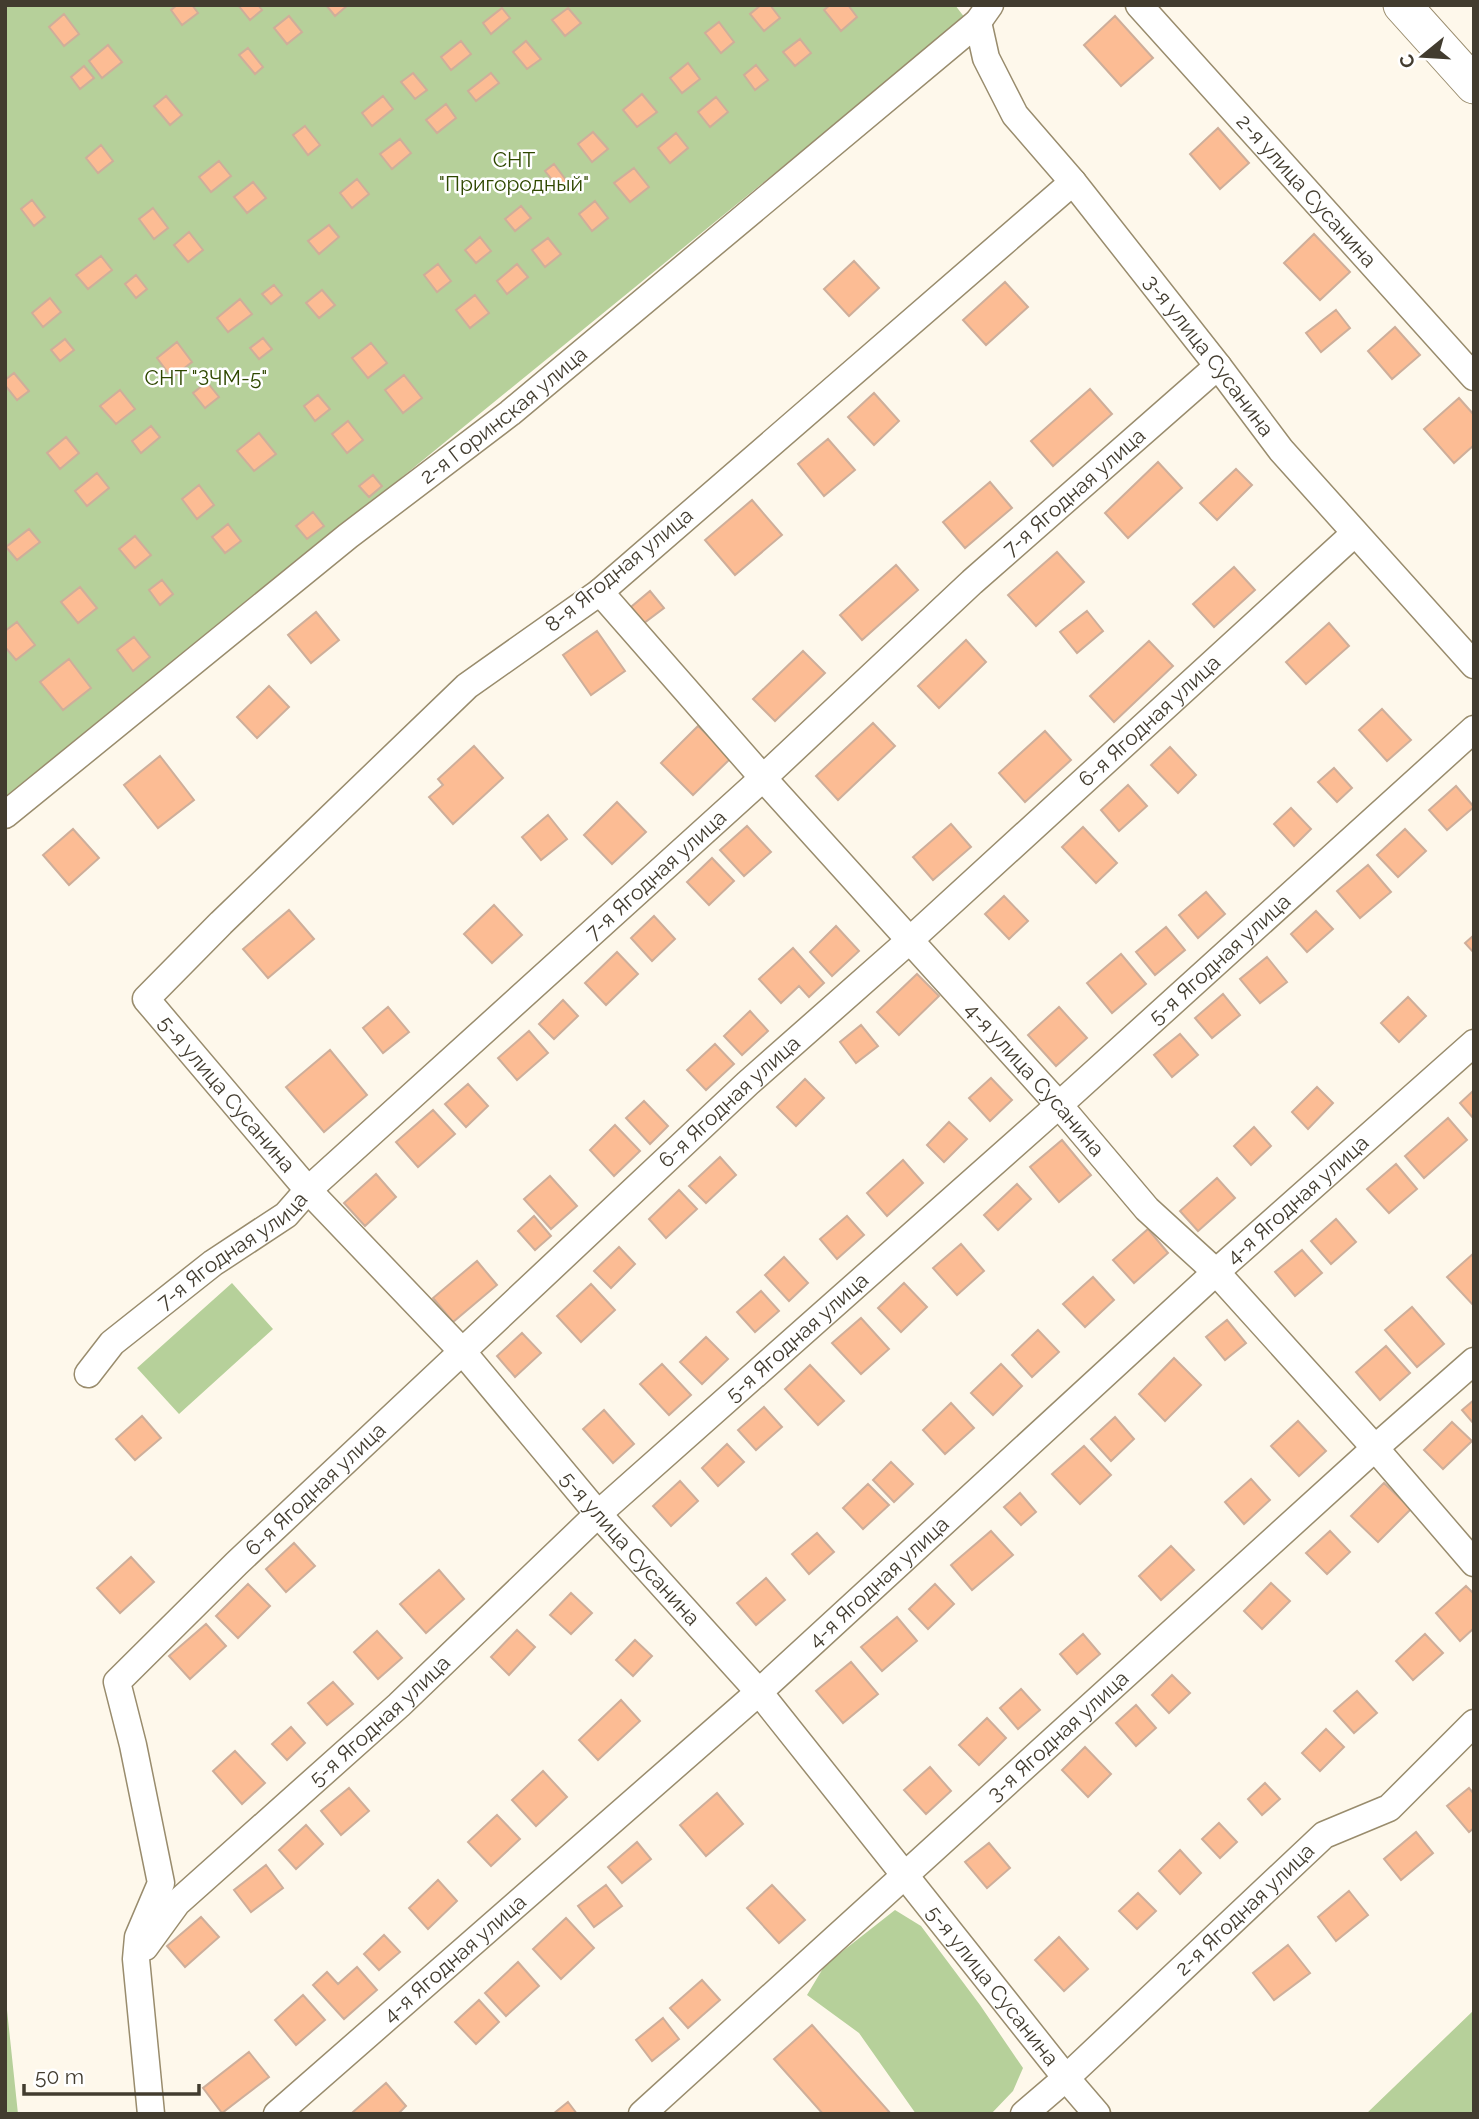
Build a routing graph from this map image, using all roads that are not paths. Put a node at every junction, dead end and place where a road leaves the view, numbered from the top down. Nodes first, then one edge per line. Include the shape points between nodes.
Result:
1 (1139, 5) edge
2 (1402, 5) edge
3 (984, 14) edge
4 (1474, 85) edge
5 (1073, 182) junction
6 (1218, 366) junction
7 (1474, 377) edge
8 (1355, 534) junction
9 (600, 592) junction
10 (1474, 665) edge
11 (1474, 729) edge
12 (763, 778) junction
13 (5, 815) edge
14 (910, 940) junction
15 (146, 999) joint
16 (1474, 1043) edge
17 (1059, 1105) junction
18 (307, 1189) junction
19 (1216, 1272) junction
20 (462, 1351) junction
21 (1474, 1361) edge
22 (88, 1374) dead end
23 (1375, 1448) junction
24 (598, 1514) junction
25 (1474, 1563) edge
26 (759, 1692) junction
27 (1474, 1723) edge
28 (905, 1875) junction
29 (136, 1959) junction
30 (1066, 2078) junction
31 (151, 2114) edge
32 (277, 2114) edge
33 (642, 2114) edge
34 (1024, 2114) edge
35 (1097, 2114) edge

1 - 7 street, 2-я улица Сусанина
2 - 4 street
3 - 5 street, 3-я улица Сусанина via 986,58 1015,115
3 - 13 street, 2-я Горинская улица via 510,412 348,536
5 - 6 street, 3-я улица Сусанина
5 - 9 street, 8-я Ягодная улица
6 - 8 street, 3-я улица Сусанина via 1281,450
6 - 12 street, 7-я Ягодная улица via 972,582
8 - 10 street, 3-я улица Сусанина
8 - 14 street, 6-я Ягодная улица
9 - 12 street, 4-я улица Сусанина
9 - 15 street, 8-я Ягодная улица via 467,686
11 - 17 street, 5-я Ягодная улица
12 - 14 street, 4-я улица Сусанина
12 - 18 street, 7-я Ягодная улица
14 - 17 street, 4-я улица Сусанина
14 - 20 street, 6-я Ягодная улица via 748,1083
15 - 18 street, 5-я улица Сусанина
16 - 19 street, 4-я Ягодная улица
17 - 19 street, 4-я улица Сусанина via 1147,1209
17 - 24 street, 5-я Ягодная улица
18 - 20 street, 5-я улица Сусанина
18 - 22 street, 7-я Ягодная улица via 286,1215 213,1264 112,1343
19 - 23 street, 4-я улица Сусанина
19 - 26 street, 4-я Ягодная улица
20 - 24 street, 5-я улица Сусанина
20 - 29 street, 6-я Ягодная улица via 117,1682 161,1883 138,1937
21 - 23 street, 3-я Ягодная улица
23 - 25 street, 4-я улица Сусанина
23 - 28 street, 3-я Ягодная улица
24 - 26 street, 5-я улица Сусанина
24 - 29 street, 5-я Ягодная улица via 399,1704 177,1903
26 - 28 street, 5-я улица Сусанина
26 - 32 street, 4-я Ягодная улица
27 - 30 street, 2-я Ягодная улица via 1389,1808 1324,1835
28 - 30 street, 5-я улица Сусанина
28 - 33 street, 3-я Ягодная улица
29 - 31 street
30 - 34 street, 2-я Ягодная улица
30 - 35 street, 5-я улица Сусанина

